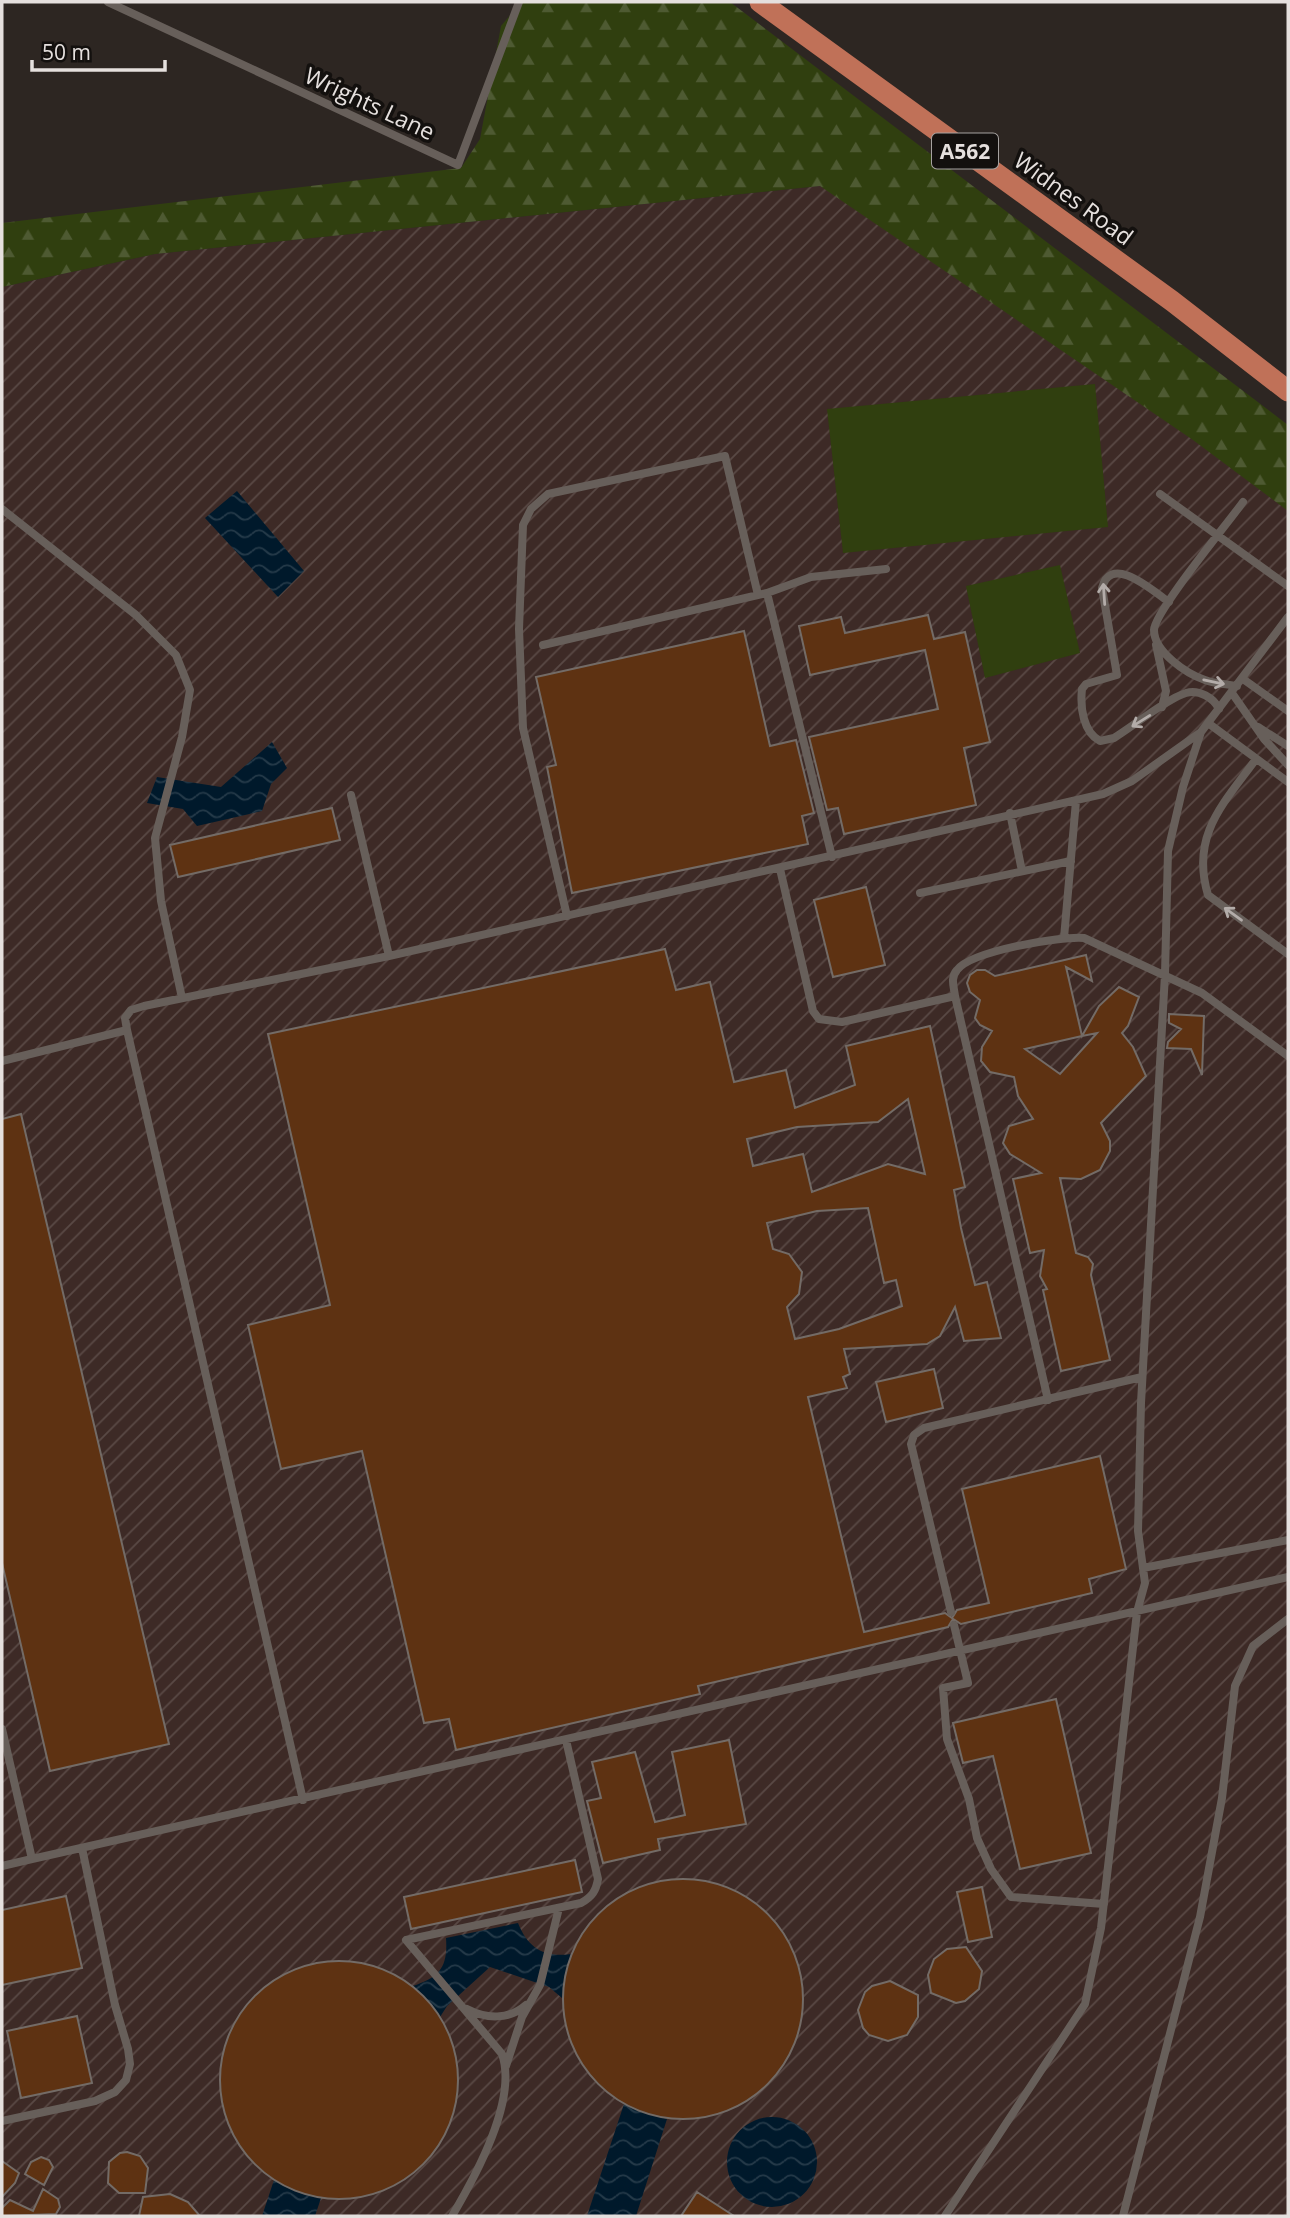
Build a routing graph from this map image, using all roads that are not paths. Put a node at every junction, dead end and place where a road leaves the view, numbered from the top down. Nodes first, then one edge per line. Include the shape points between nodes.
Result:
1 (108, 2) edge
2 (519, 2) edge
3 (760, 2) edge
4 (1288, 391) edge
5 (1160, 494) dead end
6 (1243, 502) dead end
7 (2, 509) edge
8 (1218, 535) junction
9 (886, 569) dead end
10 (1288, 586) edge
11 (763, 594) junction
12 (1169, 602) junction
13 (1288, 617) edge
14 (1156, 642) junction
15 (543, 645) dead end
16 (1237, 686) junction
17 (1161, 709) junction
18 (1219, 709) junction
19 (1288, 711) edge
20 (1208, 723) junction
21 (1254, 725) junction
22 (1201, 732) junction
23 (1288, 746) edge
24 (1256, 759) junction
25 (1288, 765) edge
26 (1288, 782) edge
27 (351, 795) dead end
28 (1076, 801) junction
29 (1010, 813) junction
30 (832, 857) junction
31 (1071, 861) junction
32 (780, 869) junction
33 (1021, 871) junction
34 (920, 893) dead end
35 (567, 916) junction
36 (1064, 938) junction
37 (1288, 954) edge
38 (389, 956) junction
39 (1165, 974) junction
40 (955, 996) junction
41 (182, 998) junction
42 (127, 1030) junction
43 (1288, 1056) edge
44 (2, 1061) edge
45 (1142, 1377) junction
46 (1048, 1400) junction
47 (1288, 1540) edge
48 (1143, 1568) junction
49 (1288, 1577) edge
50 (951, 1612) dead end
51 (1137, 1612) junction
52 (1288, 1619) edge
53 (954, 1625) dead end
54 (961, 1651) junction
55 (2, 1730) edge
56 (566, 1740) junction
57 (303, 1800) junction
58 (82, 1848) junction
59 (32, 1859) junction
60 (2, 1866) edge
61 (1104, 1904) junction
62 (559, 1908) junction
63 (531, 2001) junction
64 (463, 2008) junction
65 (506, 2066) junction
66 (2, 2121) edge
67 (452, 2216) edge
68 (944, 2216) edge
69 (1123, 2216) edge

1 - 2 lane, Wrights Lane via 458,165
3 - 4 main road, Widnes Road / A562
5 - 8 lane
6 - 8 lane
7 - 41 lane via 136,615 176,655 190,690 155,838 161,901
8 - 10 lane
8 - 12 lane
9 - 11 lane via 811,577
11 - 15 lane
11 - 30 lane
11 - 35 lane via 725,456 548,494 531,509 523,525 520,561 523,728
12 - 14 lane via 1154,628
17 -> 12 lane via 1114,738 1100,741 1086,727 1080,699 1086,684 1117,675 1104,579 1111,574 1130,575
13 - 16 lane
14 -> 16 lane via 1161,651 1196,676
14 - 17 lane via 1167,691
16 - 18 lane
16 - 19 lane
16 - 21 lane
17 - 18 lane via 1188,692 1204,694 1216,701
18 - 20 lane
20 - 22 lane
20 - 24 lane
21 - 23 lane
21 - 25 lane
22 - 28 lane via 1132,781
22 - 39 lane via 1167,851
24 - 26 lane
37 -> 24 lane via 1208,895 1205,883 1210,823
27 - 38 lane
28 - 29 lane
28 - 31 lane
29 - 30 lane
29 - 33 lane
30 - 32 lane
31 - 33 lane
31 - 36 lane
32 - 35 lane
32 - 40 lane via 813,1011 819,1019 842,1022
33 - 34 lane
35 - 38 lane
36 - 39 lane via 1099,943
36 - 40 lane via 973,958 955,971
38 - 41 lane
39 - 43 lane via 1202,993
39 - 45 lane
40 - 46 lane
41 - 42 lane via 131,1010 125,1018
42 - 44 lane
42 - 57 lane
45 - 46 lane
45 - 48 lane via 1138,1531
46 - 50 lane via 924,1427 914,1436 911,1444
47 - 48 lane
48 - 51 lane via 1145,1583
49 - 51 lane
51 - 54 lane
51 - 61 lane
52 - 69 lane via 1253,1646 1235,1686 1222,1798 1200,1917
53 - 54 lane
54 - 56 lane
54 - 61 lane via 968,1683 943,1688 947,1739 990,1869 1011,1897
55 - 59 lane
56 - 57 lane
56 - 62 lane via 598,1879 590,1898
57 - 58 lane
58 - 59 lane
58 - 66 lane via 128,2049 126,2080 115,2092 95,2101
59 - 60 lane
61 - 68 lane via 1085,2004
62 - 63 lane via 540,1985
62 - 64 lane via 406,1940
63 - 64 lane via 517,2014 492,2017
63 - 65 lane
64 - 65 lane via 502,2054
65 - 67 lane via 489,2143

